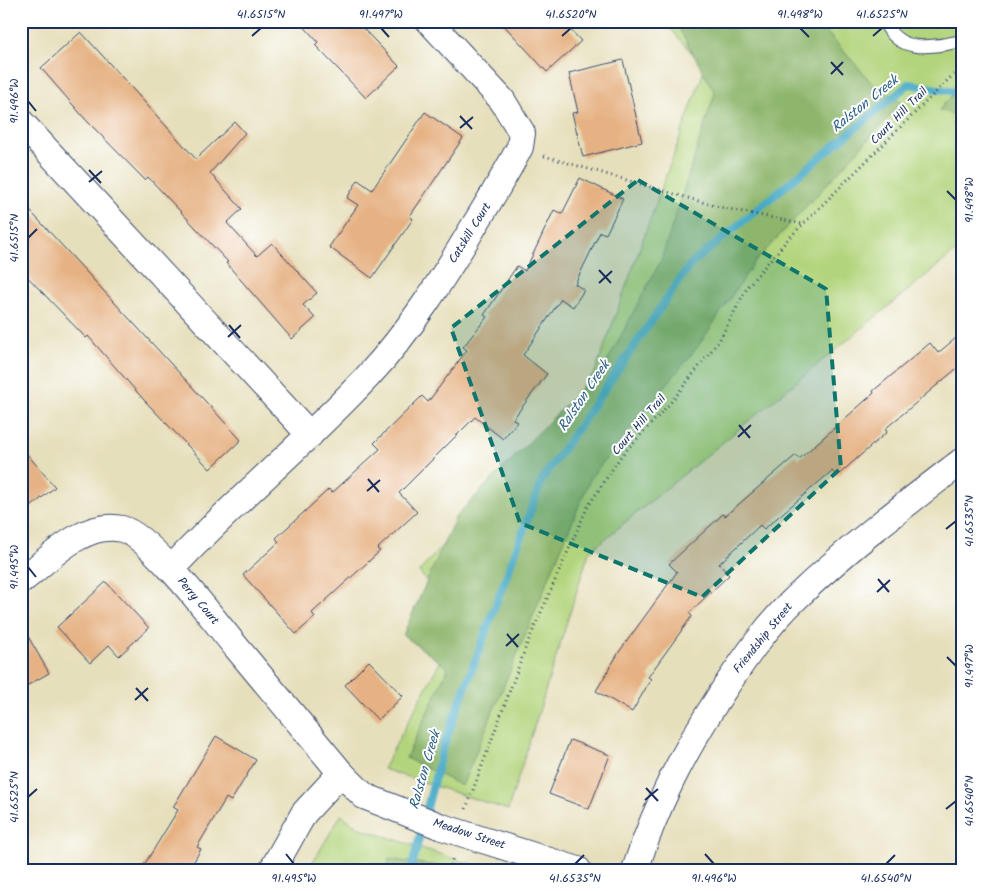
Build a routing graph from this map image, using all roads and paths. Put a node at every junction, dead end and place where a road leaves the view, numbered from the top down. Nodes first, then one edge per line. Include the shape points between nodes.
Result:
1 (430, 21) edge
2 (884, 21) edge
3 (962, 41) edge
4 (962, 66) edge
5 (21, 122) edge
6 (544, 156) dead end
7 (803, 224) junction
8 (310, 435) junction
9 (962, 461) edge
10 (171, 569) junction
11 (21, 581) edge
12 (342, 773) junction
13 (450, 829) junction
14 (272, 870) edge
15 (450, 870) edge
16 (578, 870) edge
17 (635, 870) edge

1 - 8 street, Catskill Court via 502,100 522,133 520,147 458,253 415,318 370,374
2 - 3 lane via 889,33 905,45
4 - 7 path, Court Hill Trail
5 - 8 street
6 - 7 path via 719,207
7 - 13 path, Court Hill Trail via 748,286 719,341 672,401 621,456 587,508
8 - 10 street, Catskill Court
9 - 17 street, Friendship Street via 877,526 776,619 737,670 689,744 662,795
10 - 11 street, Perry Court via 138,536 122,529 106,529 90,532 66,545
10 - 12 street, Perry Court
12 - 13 street, Meadow Street via 364,796
12 - 14 street via 304,813
13 - 15 path, Court Hill Trail
13 - 16 street, Meadow Street

